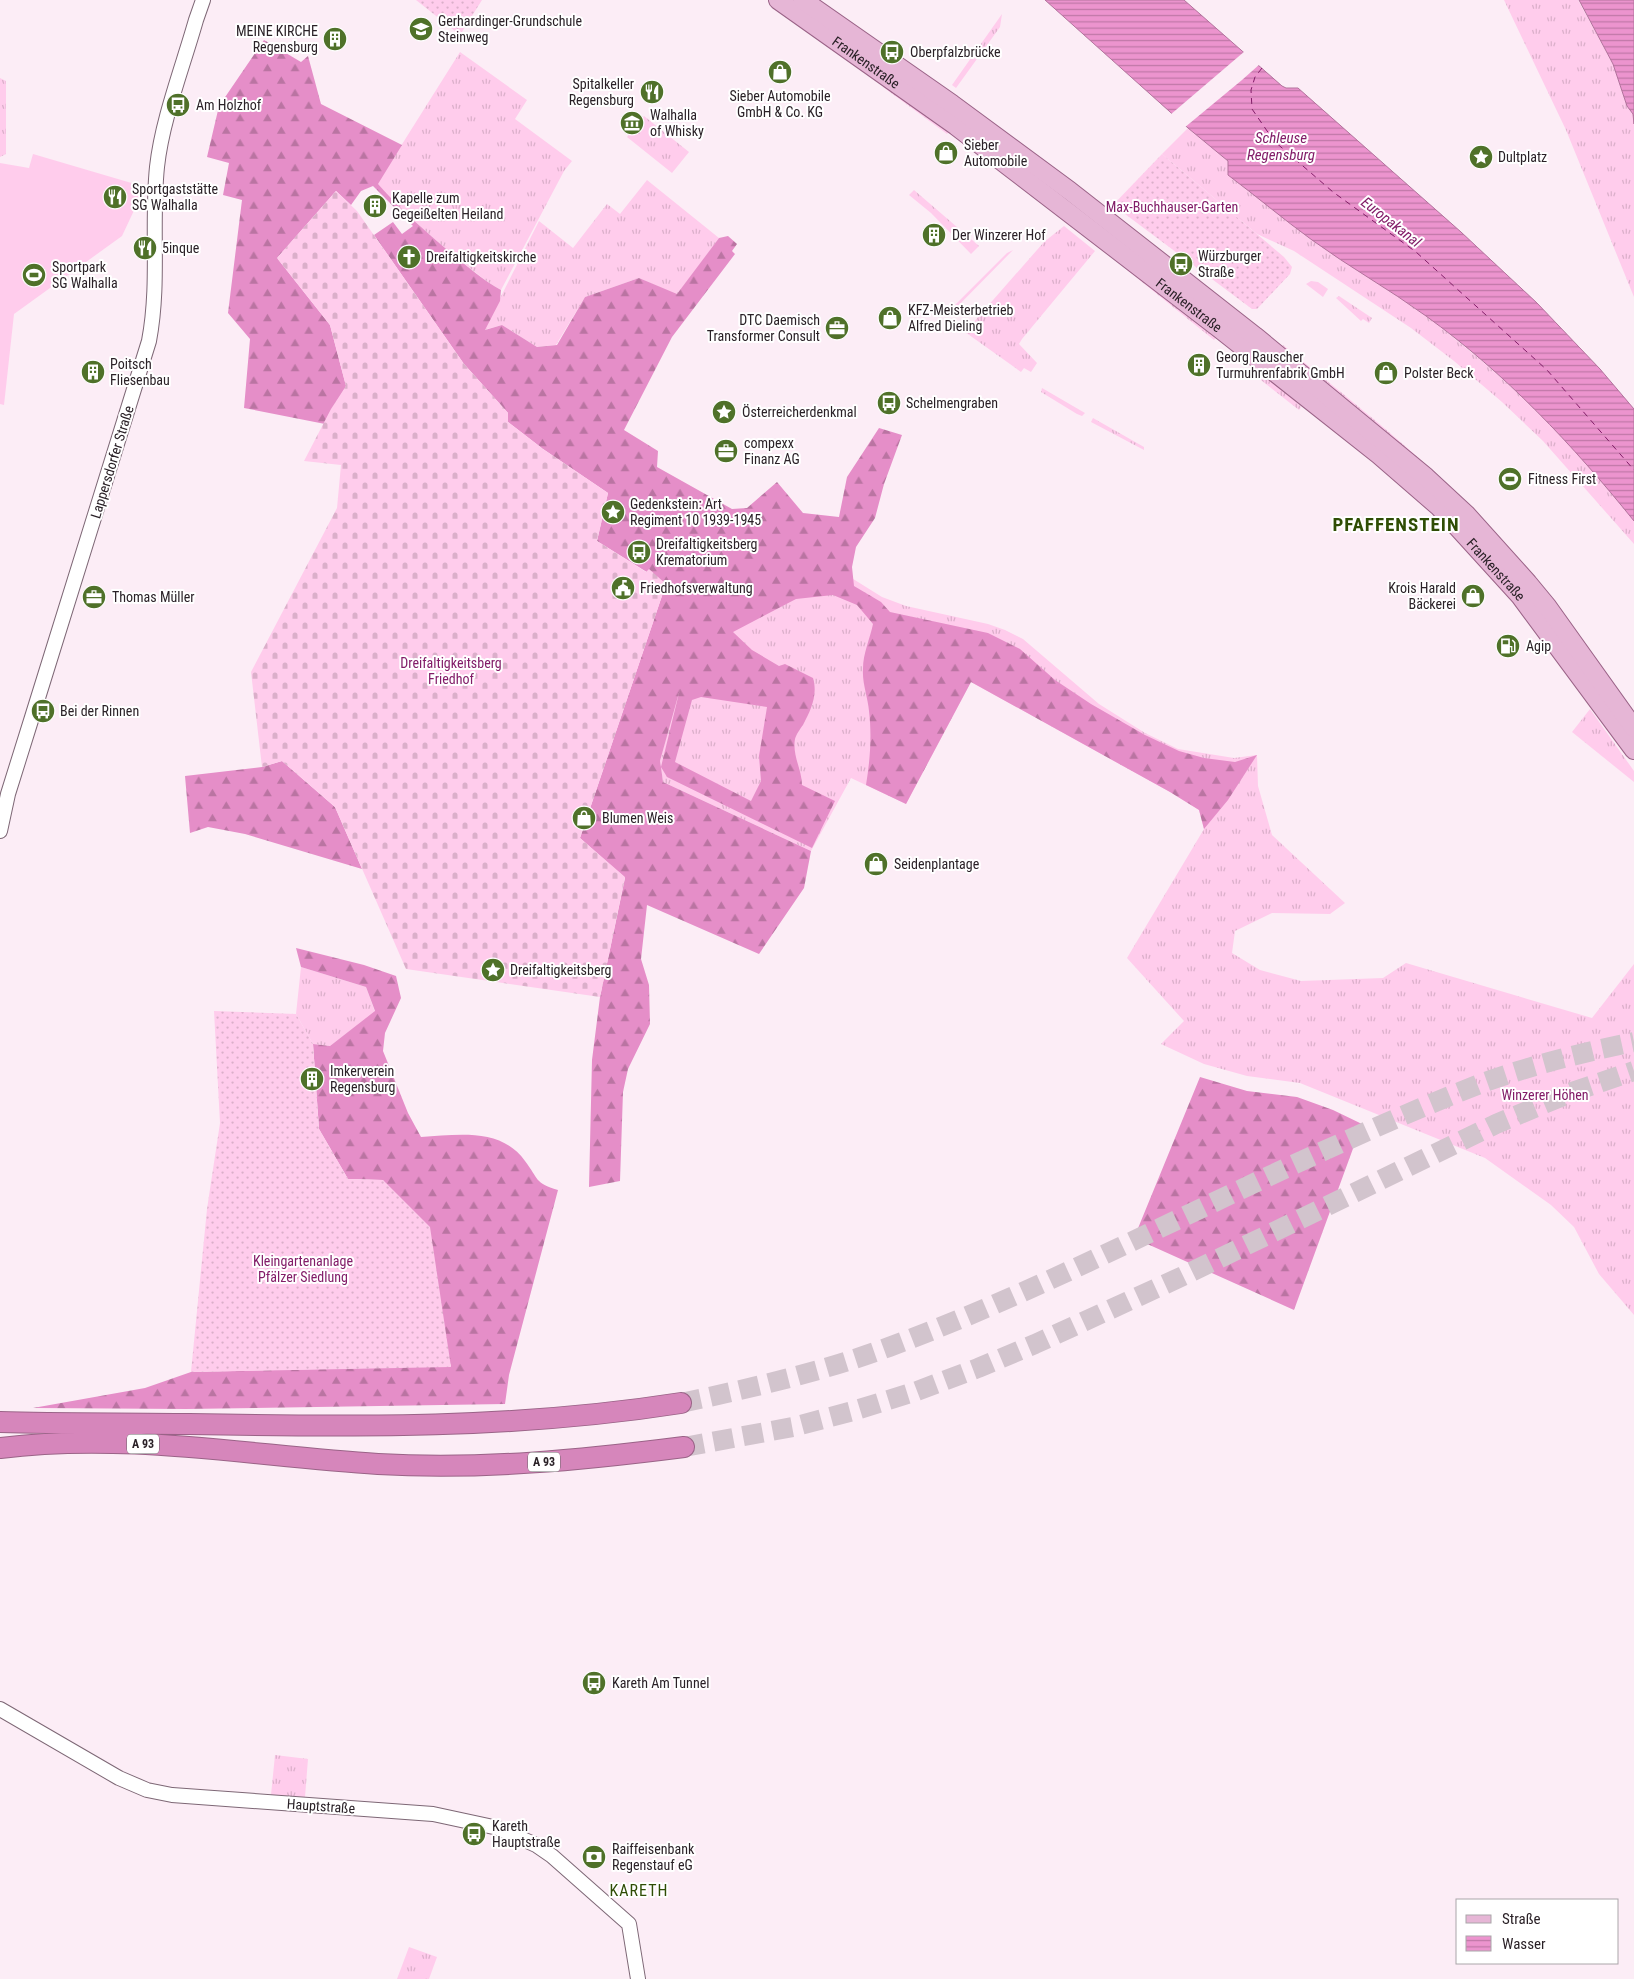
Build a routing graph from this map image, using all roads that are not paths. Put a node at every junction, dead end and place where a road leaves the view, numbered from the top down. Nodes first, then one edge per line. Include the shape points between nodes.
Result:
1 (203, 0) edge
2 (778, 0) edge
3 (803, 0) edge
4 (1634, 728) edge
5 (1634, 750) edge
6 (0, 831) edge
7 (681, 1403) tunnel mouth
8 (0, 1422) edge
9 (60, 1424) junction
10 (0, 1429) edge
11 (684, 1447) tunnel mouth
12 (0, 1448) edge
13 (0, 1709) edge
14 (638, 1979) edge

1 - 6 street, Lappersdorfer Straße via 160,145 154,212 155,298 149,341 8,794
2 - 5 main road, Frankenstraße via 1020,174 1379,454 1457,524 1520,596
3 - 4 main road, Frankenstraße via 1070,191 1255,336 1426,477 1466,514 1528,583
7 - 9 highway, A 93 via 624,1412 478,1424
8 - 9 highway
9 - 10 highway, A 93
11 - 12 highway, A 93 via 484,1466 379,1464 131,1443
13 - 14 street, Hauptstraße via 119,1778 147,1790 172,1795 433,1814 498,1828 552,1856 629,1924

